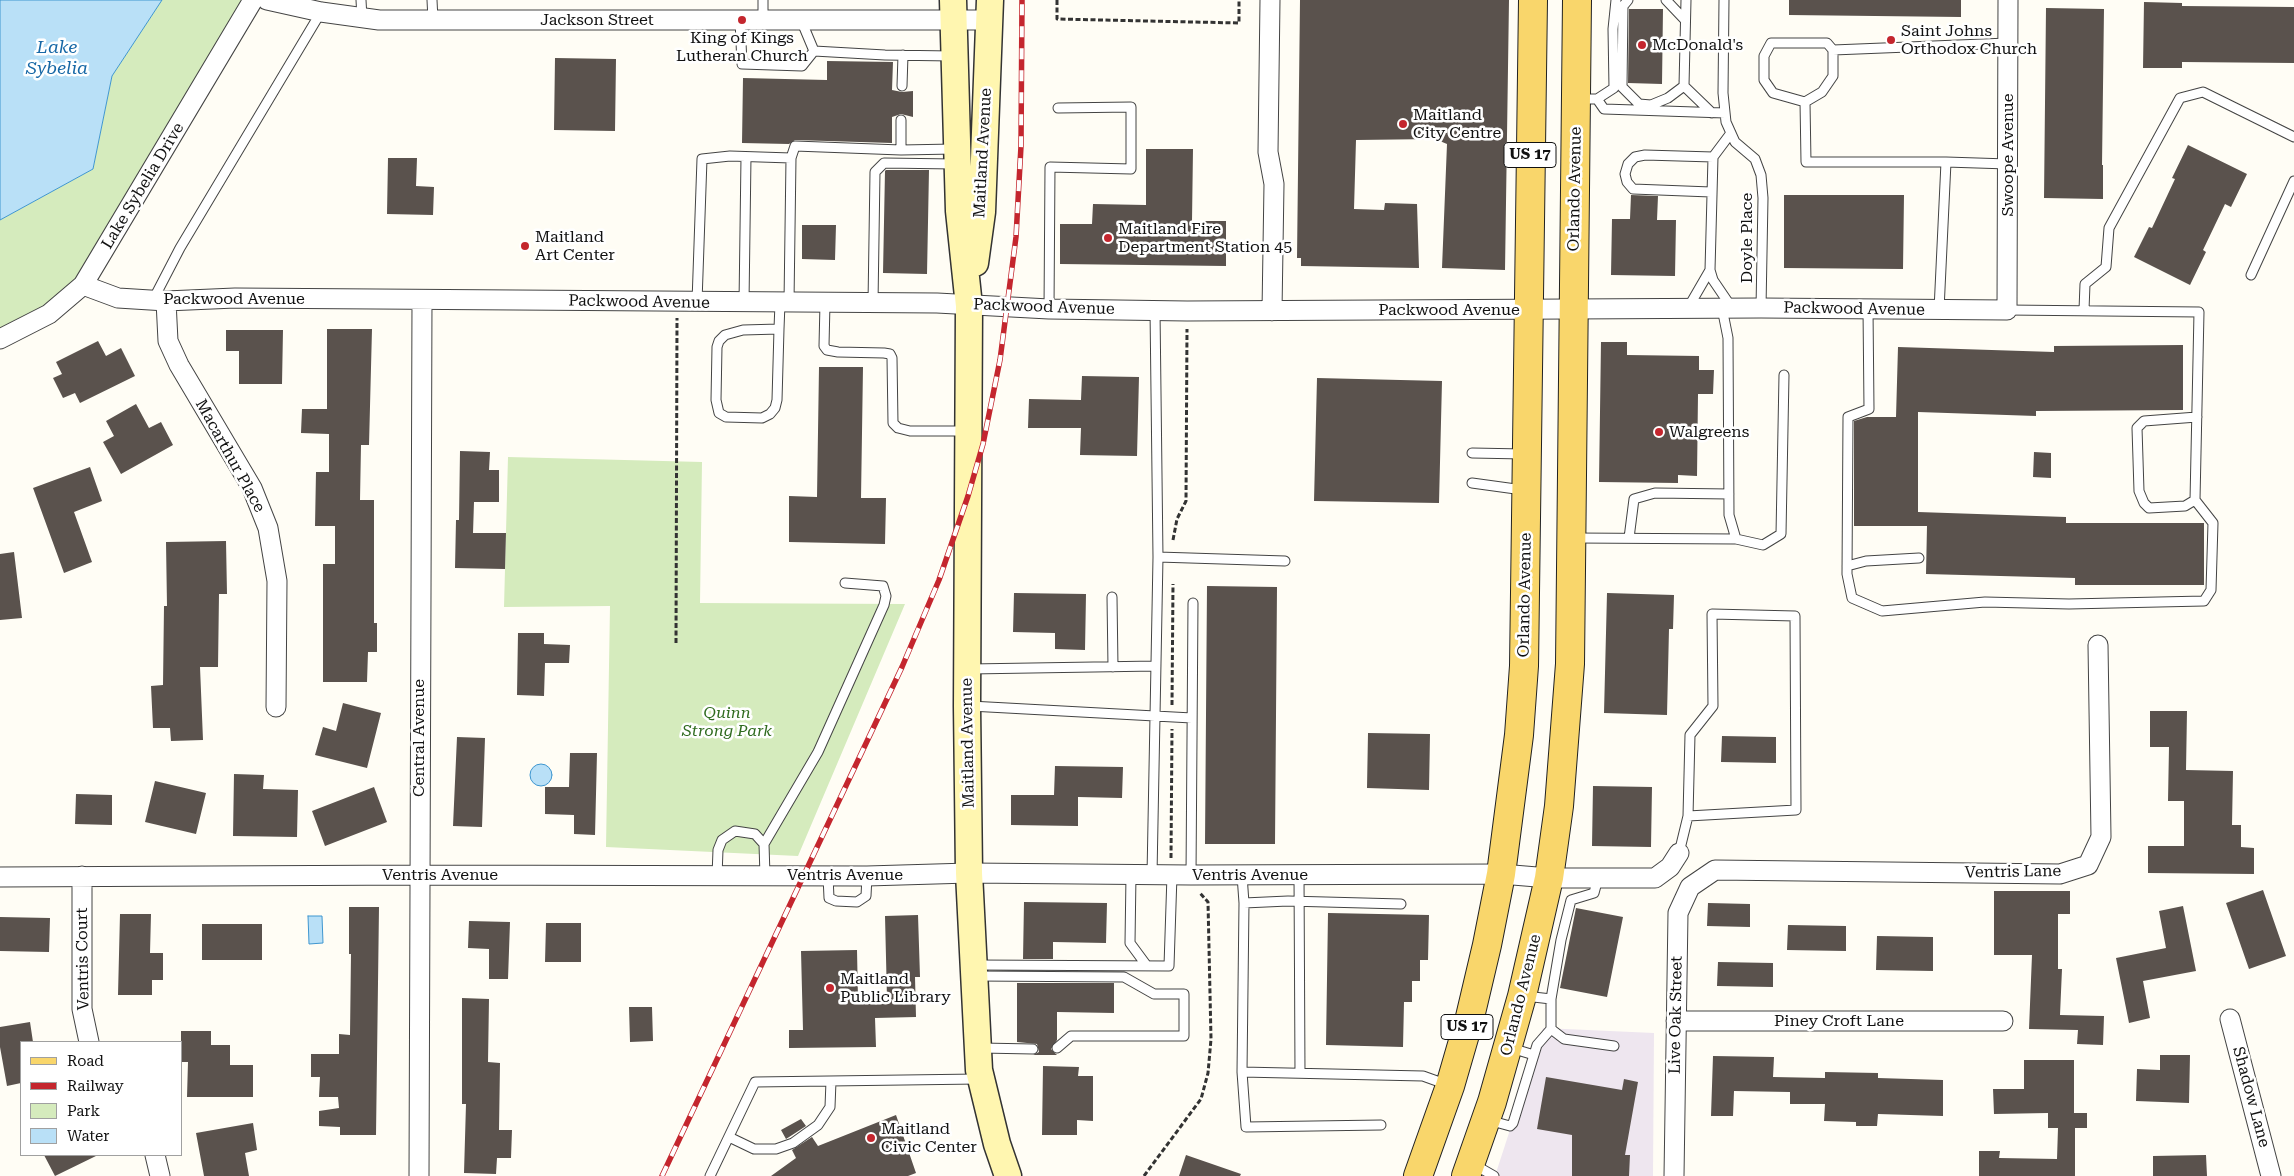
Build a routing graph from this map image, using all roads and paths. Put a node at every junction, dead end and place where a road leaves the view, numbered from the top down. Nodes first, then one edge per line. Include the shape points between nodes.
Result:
1 (253, 0) edge
2 (267, 0) edge
3 (432, 0) edge
4 (763, 0) edge
5 (1057, 0) edge
6 (1239, 0) edge
7 (1270, 0) edge
8 (1532, 0) edge
9 (1577, 0) edge
10 (1616, 0) edge
11 (1628, 0) edge
12 (1666, 0) edge
13 (1686, 0) edge
14 (1724, 0) edge
15 (2008, 0) edge
16 (361, 9) edge
17 (953, 10) edge
18 (990, 10) edge
19 (321, 12) junction
20 (433, 20) junction
21 (740, 20) junction
22 (763, 20) junction
23 (801, 20) junction
24 (1686, 20) junction
25 (2008, 42) junction
26 (1833, 50) junction
27 (814, 51) junction
28 (903, 55) junction
29 (954, 56) junction
30 (902, 86) dead end
31 (1684, 86) junction
32 (1586, 99) junction
33 (1805, 102) junction
34 (1058, 108) dead end
35 (1712, 113) junction
36 (1726, 113) junction
37 (902, 120) dead end
38 (1731, 133) junction
39 (2294, 137) edge
40 (902, 150) junction
41 (746, 156) junction
42 (957, 156) junction
43 (791, 158) junction
44 (1713, 158) junction
45 (1946, 162) junction
46 (2008, 164) junction
47 (2294, 181) edge
48 (1711, 192) junction
49 (1710, 270) junction
50 (2251, 275) dead end
51 (83, 285) junction
52 (159, 300) junction
53 (422, 300) junction
54 (677, 302) junction
55 (697, 302) junction
56 (744, 302) junction
57 (784, 303) junction
58 (825, 303) junction
59 (873, 303) junction
60 (969, 306) junction
61 (1573, 308) junction
62 (1688, 308) junction
63 (1727, 308) junction
64 (1761, 308) junction
65 (1049, 309) junction
66 (1528, 309) junction
67 (1868, 309) junction
68 (1155, 310) junction
69 (1939, 310) junction
70 (2007, 310) junction
71 (2084, 310) junction
72 (1272, 311) junction
73 (779, 329) junction
74 (0, 339) edge
75 (1784, 375) dead end
76 (2197, 417) junction
77 (969, 431) junction
78 (1472, 452) dead end
79 (1527, 454) junction
80 (1472, 484) dead end
81 (1526, 490) junction
82 (1729, 494) junction
83 (2195, 500) junction
84 (1572, 538) junction
85 (1629, 538) junction
86 (1736, 539) junction
87 (1158, 557) junction
88 (1919, 558) dead end
89 (1285, 561) dead end
90 (1847, 566) junction
91 (845, 583) dead end
92 (1112, 597) dead end
93 (1194, 603) dead end
94 (676, 644) dead end
95 (2098, 645) dead end
96 (1156, 666) junction
97 (1113, 667) junction
98 (967, 670) junction
99 (967, 706) junction
100 (276, 708) dead end
101 (1155, 718) junction
102 (1192, 718) junction
103 (1688, 816) junction
104 (764, 844) junction
105 (1679, 853) joint
106 (1715, 870) joint
107 (969, 873) junction
108 (1501, 874) junction
109 (419, 875) junction
110 (1131, 875) junction
111 (1152, 875) junction
112 (1182, 875) junction
113 (1242, 875) junction
114 (1299, 875) junction
115 (82, 876) junction
116 (718, 876) junction
117 (765, 876) junction
118 (828, 876) junction
119 (867, 876) junction
120 (0, 877) edge
121 (1598, 878) junction
122 (1556, 897) junction
123 (1300, 901) junction
124 (1244, 903) junction
125 (1401, 904) dead end
126 (1147, 966) junction
127 (974, 971) junction
128 (1522, 996) junction
129 (1551, 999) junction
130 (2230, 1019) dead end
131 (1676, 1020) junction
132 (2003, 1021) dead end
133 (1551, 1029) junction
134 (89, 1041) edge
135 (1614, 1046) dead end
136 (1509, 1047) junction
137 (978, 1048) junction
138 (1057, 1048) dead end
139 (1033, 1049) dead end
140 (1534, 1055) junction
141 (1242, 1072) junction
142 (1300, 1073) junction
143 (981, 1078) junction
144 (831, 1081) junction
145 (1450, 1086) junction
146 (1486, 1119) junction
147 (1381, 1126) dead end
148 (729, 1137) junction
149 (155, 1156) edge
150 (1468, 1170) edge
151 (160, 1176) edge
152 (419, 1176) edge
153 (710, 1176) edge
154 (1008, 1176) edge
155 (1418, 1176) edge
156 (1494, 1176) edge
157 (1674, 1176) edge
158 (2271, 1176) edge

1 - 51 street, Lake Sybelia Drive
2 - 19 street, Jackson Street
3 - 20 lane
4 - 22 lane
5 - 6 path via 1057,19 1239,23
7 - 72 street via 1268,152 1274,184
8 - 66 main road, Orlando Avenue / US 17
9 - 32 main road, Orlando Avenue / US 17
10 - 32 lane via 1614,88
11 - 31 lane via 1623,6 1622,87 1639,104 1651,105
12 - 24 lane
13 - 24 lane
14 - 36 lane, Doyle Place via 1723,93
15 - 25 street, Swoope Avenue
16 - 19 street, Jackson Street
16 - 20 street, Jackson Street via 379,20
17 - 18 street, Jackson Street
17 - 23 street, Jackson Street
17 - 29 main road, Maitland Avenue
18 - 60 main road, Maitland Avenue via 982,212
19 - 52 lane via 180,248
20 - 21 street, Jackson Street
21 - 22 street, Jackson Street
21 - 27 lane via 742,64 802,66
22 - 23 street, Jackson Street
23 - 27 lane
24 - 31 lane
25 - 26 lane
25 - 46 street, Swoope Avenue
26 - 33 lane via 1833,76 1822,92
26 - 33 lane via 1827,43 1771,43 1764,56 1764,80 1773,93
27 - 28 lane
28 - 29 lane
28 - 30 lane
29 - 42 main road, Maitland Avenue
31 - 35 lane
32 - 35 lane via 1604,109
32 - 61 main road, Orlando Avenue / US 17
33 - 45 lane via 1806,162
34 - 65 lane via 1131,107 1131,169 1050,167
35 - 36 lane
36 - 38 lane, Doyle Place
37 - 40 lane
38 - 44 lane
38 - 64 lane, Doyle Place via 1735,142 1755,159 1761,176 1764,198
39 - 71 lane via 2203,92 2180,98 2109,228 2106,267 2085,284
40 - 42 lane
40 - 43 lane via 795,146
41 - 43 lane
41 - 55 lane via 702,160
41 - 56 lane
42 - 59 lane via 884,163 875,172
42 - 60 main road, Maitland Avenue
43 - 57 lane
44 - 48 lane
44 - 48 lane via 1645,155 1635,157 1625,174 1632,189
45 - 46 lane
45 - 69 lane
46 - 70 street, Swoope Avenue
47 - 50 lane
48 - 49 lane
49 - 62 lane
49 - 63 lane
51 - 52 street, Packwood Avenue via 118,298
51 - 74 street, Lake Sybelia Drive via 49,314
52 - 53 street, Packwood Avenue
52 - 100 street, Macarthur Place via 168,341 179,365 252,488 268,528 277,581
53 - 54 street, Packwood Avenue
53 - 109 street, Central Avenue
54 - 55 street, Packwood Avenue
54 - 94 path
55 - 56 street, Packwood Avenue
56 - 57 street, Packwood Avenue
57 - 58 street, Packwood Avenue
57 - 73 lane
58 - 59 street, Packwood Avenue
58 - 77 lane via 824,346 827,350 890,354 893,423 898,428
59 - 60 street, Packwood Avenue
60 - 65 street, Packwood Avenue
60 - 77 main road, Maitland Avenue
61 - 62 street, Packwood Avenue
61 - 66 street, Packwood Avenue
61 - 84 main road, Orlando Avenue / US 17
62 - 63 street, Packwood Avenue
63 - 64 street, Packwood Avenue
63 - 82 lane
64 - 67 street, Packwood Avenue
65 - 68 street, Packwood Avenue
66 - 72 street, Packwood Avenue
66 - 79 main road, Orlando Avenue / US 17
67 - 69 street, Packwood Avenue
67 - 90 lane via 1869,409 1848,417
68 - 72 street, Packwood Avenue
68 - 87 lane
69 - 70 street, Packwood Avenue
70 - 71 lane
71 - 76 lane via 2199,312
73 - 73 lane via 775,408 762,418 726,417 719,413 716,400 719,340 743,330
75 - 86 lane via 1781,534 1763,544
76 - 83 lane
76 - 83 lane via 2144,421 2137,428 2139,491 2144,503 2149,508 2185,506
77 - 98 main road, Maitland Avenue
78 - 79 lane
79 - 81 main road, Orlando Avenue / US 17
80 - 81 lane
81 - 108 main road, Orlando Avenue / US 17 via 1524,666 1513,790
82 - 85 lane via 1655,493 1634,499
82 - 86 lane via 1729,515
83 - 90 lane via 2213,523 2210,590 2204,601 1985,602 1882,611 1852,598
84 - 85 lane
84 - 122 main road, Orlando Avenue / US 17 via 1570,664
85 - 86 lane
87 - 89 lane
87 - 96 lane
88 - 90 lane via 1866,561
91 - 104 lane via 883,586 884,605 818,752
92 - 97 lane
93 - 102 lane
95 - 106 street, Ventris Lane via 2101,837 2088,864 2060,874
96 - 97 lane
96 - 101 lane
97 - 98 lane
98 - 99 main road, Maitland Avenue
99 - 101 lane
99 - 107 main road, Maitland Avenue
101 - 102 lane
101 - 111 lane
102 - 112 lane
103 - 103 lane via 1690,735 1713,706 1712,614 1795,616 1796,810
103 - 105 lane
104 - 116 lane via 755,834 746,831 728,834 718,850
104 - 117 lane
105 - 121 street, Ventris Avenue via 1670,867 1655,878
106 - 131 street, Live Oak Street via 1690,887 1678,913
107 - 110 street, Ventris Avenue
107 - 119 street, Ventris Avenue
107 - 127 main road, Maitland Avenue
108 - 114 street, Ventris Avenue
108 - 122 street, Ventris Avenue
108 - 145 main road, Orlando Avenue / US 17 via 1470,1017
109 - 115 street, Ventris Avenue
109 - 116 street, Ventris Avenue
109 - 152 street, Central Avenue
110 - 111 street, Ventris Avenue
110 - 126 lane via 1130,943
111 - 112 street, Ventris Avenue
112 - 113 street, Ventris Avenue
112 - 126 lane via 1170,966
113 - 114 street, Ventris Avenue
113 - 124 lane
114 - 123 lane
115 - 120 street, Ventris Avenue
115 - 134 street, Ventris Court via 82,1009
116 - 117 street, Ventris Avenue
117 - 118 street, Ventris Avenue
118 - 119 street, Ventris Avenue
118 - 119 lane via 829,898 836,902 857,902 866,896
121 - 122 street, Ventris Avenue
121 - 122 lane via 1594,893 1571,900
122 - 128 main road, Orlando Avenue / US 17
122 - 129 lane via 1561,940
123 - 124 lane
123 - 125 lane
123 - 142 lane
124 - 141 lane
126 - 127 lane
127 - 137 main road, Maitland Avenue
127 - 138 lane via 1124,976 1154,994 1184,994 1184,1036 1071,1036
128 - 129 lane
128 - 136 main road, Orlando Avenue / US 17
129 - 133 lane
130 - 158 street, Shadow Lane
131 - 132 street, Piney Croft Lane
131 - 157 street, Live Oak Street
133 - 135 lane via 1564,1039
133 - 140 lane via 1537,1045
136 - 140 lane
136 - 146 main road, Orlando Avenue / US 17
137 - 139 lane
137 - 143 main road, Maitland Avenue
140 - 146 lane via 1513,1123 1510,1126
141 - 142 lane
141 - 147 lane via 1246,1127
142 - 145 lane via 1423,1076
143 - 144 lane
143 - 154 main road, Maitland Avenue
144 - 148 lane via 755,1082
144 - 148 lane via 830,1107 818,1125 792,1143 776,1149 754,1149
145 - 155 main road, Orlando Avenue / US 17
146 - 150 main road, Orlando Avenue / US 17
148 - 153 lane
149 - 151 street
150 - 156 lane

